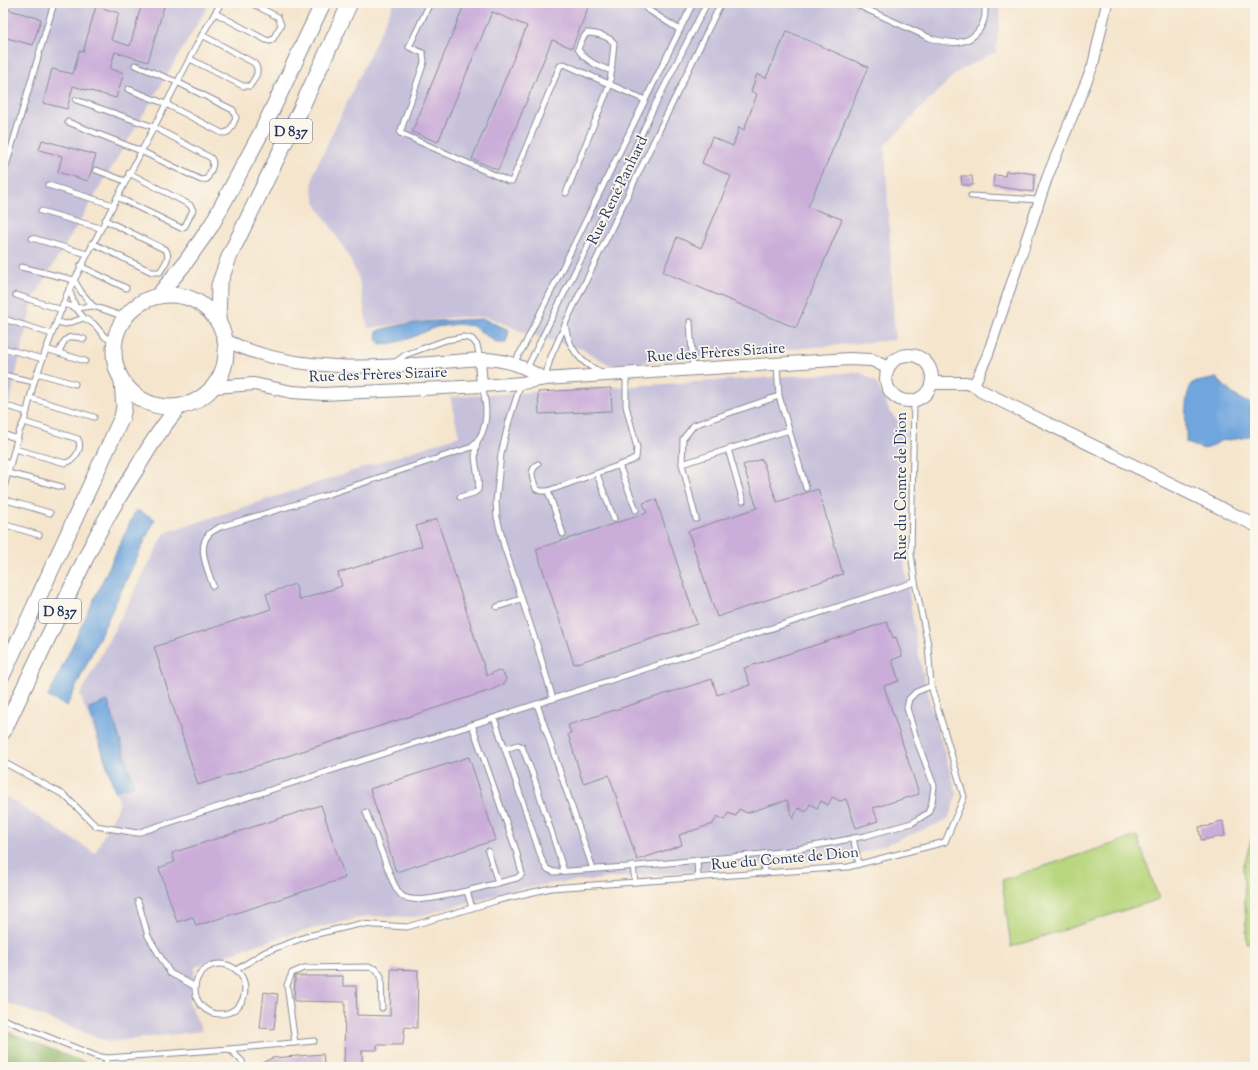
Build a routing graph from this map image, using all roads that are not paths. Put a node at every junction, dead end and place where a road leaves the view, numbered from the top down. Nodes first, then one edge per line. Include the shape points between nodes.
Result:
1 (54, 3) edge
2 (221, 3) edge
3 (251, 3) edge
4 (323, 3) edge
5 (350, 3) edge
6 (430, 3) edge
7 (644, 3) edge
8 (693, 3) edge
9 (707, 3) edge
10 (721, 3) edge
11 (853, 3) edge
12 (868, 3) edge
13 (984, 3) edge
14 (1107, 3) edge
15 (866, 9) junction
16 (215, 13) junction
17 (680, 30) junction
18 (202, 35) junction
19 (190, 58) junction
20 (135, 65) dead end
21 (612, 71) junction
22 (177, 82) junction
23 (608, 83) junction
24 (128, 89) dead end
25 (76, 100) dead end
26 (645, 100) junction
27 (166, 104) junction
28 (68, 122) dead end
29 (154, 127) junction
30 (141, 151) junction
31 (96, 170) dead end
32 (129, 173) junction
33 (3, 176) edge
34 (125, 181) junction
35 (48, 185) dead end
36 (566, 193) dead end
37 (117, 196) junction
38 (971, 196) dead end
39 (1040, 200) junction
40 (113, 205) junction
41 (41, 211) dead end
42 (105, 220) junction
43 (100, 228) junction
44 (32, 238) dead end
45 (92, 243) junction
46 (87, 254) junction
47 (80, 266) junction
48 (21, 267) dead end
49 (74, 280) junction
50 (126, 288) dead end
51 (69, 289) junction
52 (16, 295) dead end
53 (158, 296) junction
54 (63, 304) junction
55 (93, 306) junction
56 (76, 308) junction
57 (62, 310) junction
58 (125, 317) junction
59 (84, 318) junction
60 (7, 320) dead end
61 (57, 322) junction
62 (218, 322) junction
63 (690, 322) dead end
64 (565, 324) junction
65 (52, 334) junction
66 (84, 339) dead end
67 (225, 340) junction
68 (114, 342) junction
69 (3, 348) edge
70 (46, 349) junction
71 (60, 353) junction
72 (43, 359) junction
73 (480, 359) junction
74 (85, 361) dead end
75 (514, 363) junction
76 (777, 364) junction
77 (392, 365) junction
78 (888, 368) junction
79 (527, 369) junction
80 (693, 369) junction
81 (37, 373) junction
82 (626, 373) junction
83 (3, 375) edge
84 (607, 375) junction
85 (545, 379) junction
86 (122, 381) junction
87 (34, 382) junction
88 (522, 383) junction
89 (932, 383) junction
90 (75, 384) dead end
91 (974, 385) junction
92 (482, 386) junction
93 (214, 387) junction
94 (780, 396) junction
95 (30, 398) junction
96 (914, 401) junction
97 (3, 405) edge
98 (179, 407) junction
99 (27, 412) junction
100 (94, 417) dead end
101 (24, 422) junction
102 (789, 430) junction
103 (3, 434) edge
104 (18, 439) junction
105 (478, 442) junction
106 (15, 449) junction
107 (728, 449) junction
108 (3, 462) edge
109 (11, 464) junction
110 (538, 464) dead end
111 (682, 464) junction
112 (619, 465) junction
113 (8, 473) junction
114 (597, 474) junction
115 (62, 487) dead end
116 (806, 488) dead end
117 (3, 489) edge
118 (548, 491) junction
119 (460, 497) dead end
120 (3, 499) edge
121 (743, 501) dead end
122 (636, 510) dead end
123 (50, 512) dead end
124 (614, 519) dead end
125 (696, 519) dead end
126 (3, 524) edge
127 (1255, 525) edge
128 (39, 534) dead end
129 (563, 534) dead end
130 (915, 582) junction
131 (214, 586) dead end
132 (521, 599) junction
133 (497, 608) dead end
134 (3, 674) edge
135 (931, 686) junction
136 (553, 699) junction
137 (537, 704) junction
138 (494, 718) junction
139 (472, 725) junction
140 (3, 732) edge
141 (505, 749) junction
142 (3, 762) edge
143 (366, 812) dead end
144 (853, 838) junction
145 (488, 851) dead end
146 (762, 854) junction
147 (697, 860) junction
148 (859, 864) junction
149 (633, 866) junction
150 (593, 868) junction
151 (564, 871) junction
152 (764, 873) junction
153 (698, 878) junction
154 (635, 882) junction
155 (498, 883) junction
156 (467, 890) junction
157 (138, 901) dead end
158 (472, 908) junction
159 (236, 970) junction
160 (194, 986) junction
161 (382, 1008) dead end
162 (3, 1019) edge
163 (314, 1041) dead end
164 (295, 1043) junction
165 (229, 1049) junction
166 (107, 1058) junction
167 (105, 1067) edge
168 (243, 1067) edge

1 - 33 lane
2 - 16 lane
3 - 16 lane via 278,17 281,25 270,41
4 - 53 main road, D 837 via 262,131 211,226 186,263
5 - 62 main road, D 837 via 229,257 219,285
6 - 23 lane via 409,47 423,53 424,62 400,133 512,181 560,66 564,64
7 - 17 lane via 647,9
8 - 17 lane, Rue René Panhard
9 - 79 lane
10 - 64 lane, Rue René Panhard
11 - 15 lane
12 - 15 lane
13 - 15 lane via 983,23 976,35 966,41 955,43 930,38
14 - 39 street via 1093,65
16 - 18 lane
17 - 26 lane, Rue René Panhard
18 - 19 lane
18 - 19 lane via 254,63 258,71 250,86 243,86
19 - 22 lane
20 - 22 lane
21 - 21 lane via 614,43 593,33 587,33 578,49 581,54 594,64
21 - 23 lane
22 - 27 lane
22 - 27 lane via 233,110 236,118 226,134
23 - 26 lane
23 - 36 lane
24 - 27 lane
25 - 29 lane
26 - 75 lane, Rue René Panhard
27 - 29 lane
28 - 30 lane
29 - 30 lane
29 - 30 lane via 211,158 213,165 207,179 201,180
30 - 32 lane
31 - 34 lane
32 - 34 lane
32 - 37 lane via 190,205 192,210 186,226 181,228
34 - 37 lane
35 - 40 lane
37 - 40 lane
38 - 39 lane
39 - 91 street via 988,354
40 - 42 lane
41 - 43 lane
42 - 43 lane
42 - 45 lane via 166,250 169,254 160,272 152,272
43 - 45 lane
44 - 46 lane
45 - 46 lane
46 - 47 lane
47 - 49 lane
47 - 50 lane
48 - 49 lane
49 - 51 lane
49 - 55 lane
51 - 54 lane
51 - 56 lane
52 - 57 lane
53 - 58 main road via 145,301
53 - 62 main road via 186,297 204,307
54 - 56 lane
54 - 57 lane
55 - 56 lane
55 - 58 lane
56 - 59 lane
57 - 61 lane
58 - 68 main road
59 - 61 lane via 66,324
59 - 68 lane
60 - 65 lane
61 - 65 lane
62 - 67 main road
63 - 80 lane
64 - 84 lane via 572,348 581,359 592,369
64 - 85 lane, Rue René Panhard via 550,359
65 - 70 lane
66 - 71 lane via 69,337 62,342
67 - 77 street, Rue des Frères Sizaire via 254,352 320,365
67 - 93 main road via 226,356 222,372
68 - 86 main road via 116,369
69 - 72 lane
70 - 71 lane
70 - 72 lane
71 - 74 lane
72 - 81 lane
73 - 75 street, Rue des Frères Sizaire
73 - 77 street, Rue des Frères Sizaire
73 - 77 lane via 477,345 472,339 464,337 446,340 405,355
73 - 92 street
75 - 79 street, Rue des Frères Sizaire
76 - 78 street, Rue des Frères Sizaire via 849,359 872,360
76 - 80 street, Rue des Frères Sizaire
76 - 94 lane
78 - 89 street via 897,358 910,355 923,359 931,370
78 - 96 street via 885,381 890,393 901,400
79 - 85 street, Rue des Frères Sizaire
79 - 88 lane
80 - 82 street, Rue des Frères Sizaire
81 - 87 lane
81 - 90 lane
82 - 84 street, Rue des Frères Sizaire
82 - 112 lane via 626,406 637,452 636,458
83 - 87 lane
84 - 85 street, Rue des Frères Sizaire
85 - 88 street, Rue des Frères Sizaire
86 - 98 main road via 130,391 152,405
86 - 134 main road, D 837 via 122,417
87 - 95 lane
88 - 92 street, Rue des Frères Sizaire
88 - 132 lane via 501,454 496,502 499,529
89 - 91 street
89 - 96 street via 922,398
91 - 127 street via 981,391
92 - 93 street, Rue des Frères Sizaire via 323,394 292,392 254,384
92 - 105 lane via 486,412 483,433
93 - 98 main road via 192,403
94 - 102 lane
94 - 111 lane via 694,425 683,439
95 - 99 lane
95 - 100 lane
96 - 130 lane, Rue du Comte de Dion via 911,554
97 - 99 lane
98 - 140 main road, D 837 via 144,456 104,521
99 - 101 lane
101 - 104 lane
101 - 106 lane via 78,439 79,447 74,459 65,463
102 - 107 lane
102 - 116 lane
103 - 104 lane
104 - 106 lane
105 - 119 lane via 474,460 478,490
105 - 131 lane via 460,452 220,527 209,534 204,544 204,554
106 - 109 lane
107 - 111 lane
107 - 121 lane
108 - 109 lane
109 - 113 lane
110 - 118 lane via 532,472 536,489
111 - 125 lane
112 - 114 lane
112 - 122 lane
113 - 115 lane
113 - 117 lane
114 - 118 lane
114 - 124 lane
118 - 129 lane
120 - 123 lane
126 - 128 lane
130 - 135 lane, Rue du Comte de Dion via 928,645
130 - 136 lane
132 - 133 lane
132 - 136 lane
135 - 144 lane via 916,692 907,708 934,786 928,813 912,823
135 - 148 lane, Rue du Comte de Dion via 964,797 944,842
136 - 137 lane
137 - 138 lane
137 - 150 lane
138 - 139 lane
138 - 141 lane
139 - 142 lane via 137,833 96,826 64,795
139 - 155 lane via 522,874 518,878
141 - 151 lane via 542,860 547,869 554,872
141 - 151 lane via 518,745 522,747
143 - 156 lane via 393,882 404,896 426,898
144 - 146 lane via 788,852
144 - 148 lane
145 - 155 lane
146 - 147 lane
146 - 152 lane
147 - 149 lane
147 - 153 lane
148 - 152 lane, Rue du Comte de Dion
149 - 150 lane
149 - 154 lane
150 - 151 lane
152 - 153 lane, Rue du Comte de Dion
153 - 154 lane, Rue du Comte de Dion
154 - 158 lane, Rue du Comte de Dion via 551,888
155 - 156 lane
156 - 158 lane
157 - 160 lane via 148,936 170,973
158 - 159 lane, Rue du Comte de Dion via 407,926 360,924 308,936 264,952
159 - 160 lane via 230,966 214,964 201,972
159 - 160 lane via 245,985 245,994 242,1002 229,1013 211,1014 204,1009 196,999
161 - 164 lane via 381,976 376,969 304,968 292,973 287,985
162 - 166 lane
163 - 164 lane
164 - 165 lane
165 - 166 lane
165 - 168 lane via 242,1061
166 - 167 lane

